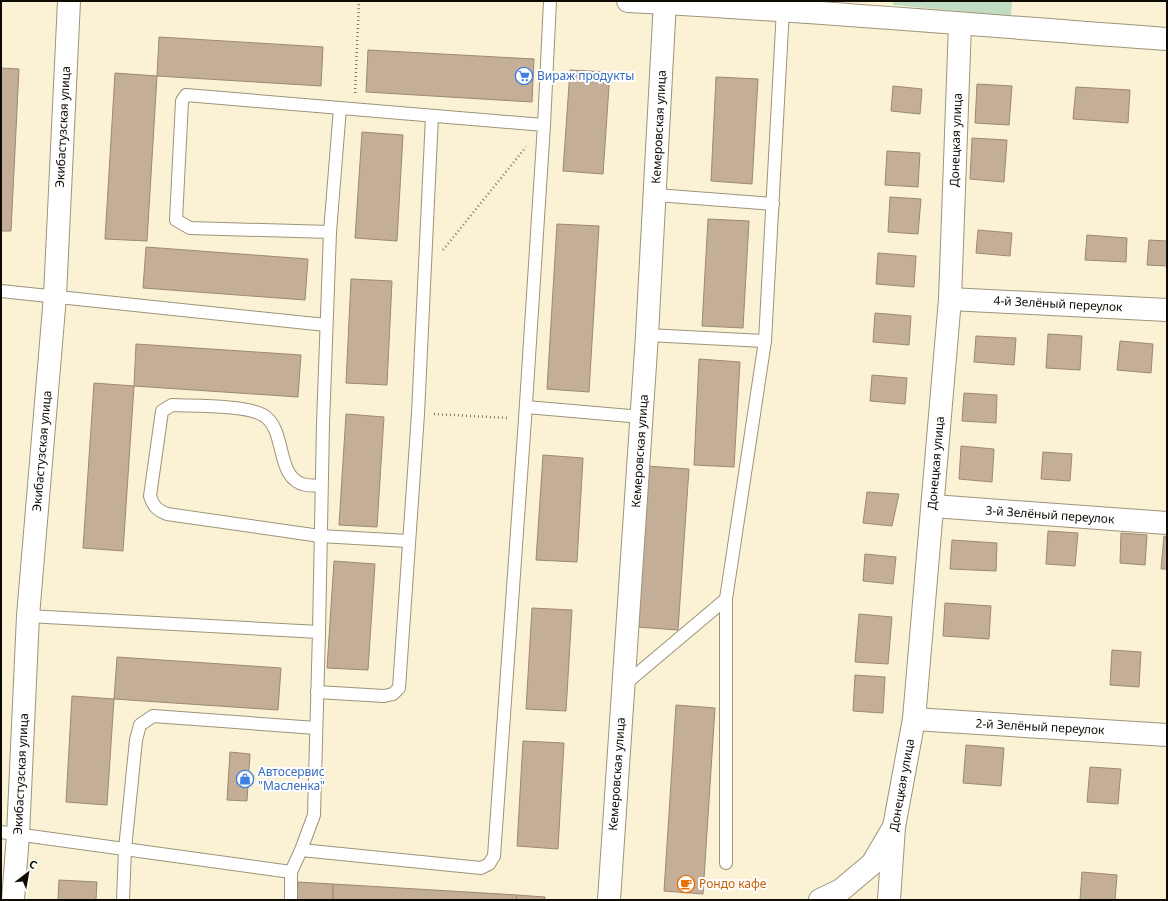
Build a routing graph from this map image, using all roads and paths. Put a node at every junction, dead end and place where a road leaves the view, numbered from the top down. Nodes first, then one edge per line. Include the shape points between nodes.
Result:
1 (69, 1) edge
2 (359, 1) edge
3 (550, 1) edge
4 (628, 1) edge
5 (665, 2) edge
6 (783, 9) junction
7 (960, 24) junction
8 (1167, 39) edge
9 (340, 108) junction
10 (354, 109) junction
11 (432, 116) junction
12 (544, 125) junction
13 (656, 195) junction
14 (773, 204) junction
15 (330, 232) junction
16 (423, 274) junction
17 (1, 291) edge
18 (55, 296) junction
19 (950, 299) junction
20 (1167, 310) edge
21 (326, 325) junction
22 (647, 335) junction
23 (766, 341) junction
24 (526, 406) junction
25 (418, 414) junction
26 (642, 416) junction
27 (525, 419) junction
28 (321, 486) junction
29 (933, 506) junction
30 (1167, 523) edge
31 (320, 536) junction
32 (408, 541) junction
33 (726, 599) junction
34 (28, 616) junction
35 (319, 632) junction
36 (623, 685) junction
37 (317, 692) junction
38 (914, 719) junction
39 (316, 728) junction
40 (1167, 735) edge
41 (894, 827) junction
42 (10, 834) edge
43 (125, 849) junction
44 (301, 850) junction
45 (726, 863) dead end
46 (291, 872) junction
47 (13, 900) edge
48 (123, 900) edge
49 (291, 900) edge
50 (609, 900) edge
51 (820, 900) edge
52 (889, 900) edge

1 - 18 street, Экибастузская улица
2 - 10 path
3 - 12 lane
4 - 5 street
5 - 6 street
5 - 13 street, Кемеровская улица
6 - 7 street
6 - 14 lane
7 - 8 street
7 - 19 street, Донецкая улица
9 - 10 lane
9 - 15 lane
9 - 15 lane via 186,95 180,109 176,220 190,228
10 - 11 lane
11 - 12 lane
11 - 16 lane
12 - 16 path
12 - 24 lane
13 - 14 lane
13 - 22 street, Кемеровская улица
14 - 23 lane
15 - 21 lane
16 - 25 lane
17 - 18 lane
18 - 21 lane
18 - 34 street, Экибастузская улица
19 - 20 street, 4-й Зелёный переулок
19 - 29 street, Донецкая улица
21 - 28 lane
22 - 23 lane
22 - 26 street, Кемеровская улица
23 - 33 lane
24 - 26 lane
24 - 27 lane
25 - 27 path
25 - 32 lane
26 - 36 street, Кемеровская улица
27 - 44 lane via 494,856 489,864 481,868
28 - 31 lane
28 - 31 lane via 305,485 294,479 286,468 273,424 252,410 172,405 162,411 150,496 153,505 160,511
29 - 30 street, 3-й Зелёный переулок
29 - 38 street, Донецкая улица
31 - 32 lane
31 - 35 lane
32 - 37 lane via 399,688 393,694 384,696
33 - 36 lane
33 - 45 lane
34 - 35 lane
34 - 42 street, Экибастузская улица
35 - 37 lane
36 - 50 street, Кемеровская улица
37 - 39 lane
38 - 40 street, 2-й Зелёный переулок
38 - 41 street, Донецкая улица
39 - 43 lane via 153,716 140,725 136,740
39 - 44 lane via 314,815
41 - 51 street via 872,864 841,890
41 - 52 street, Донецкая улица
42 - 43 lane
42 - 47 street, Экибастузская улица
43 - 46 lane
43 - 48 lane
44 - 46 lane
46 - 49 lane

